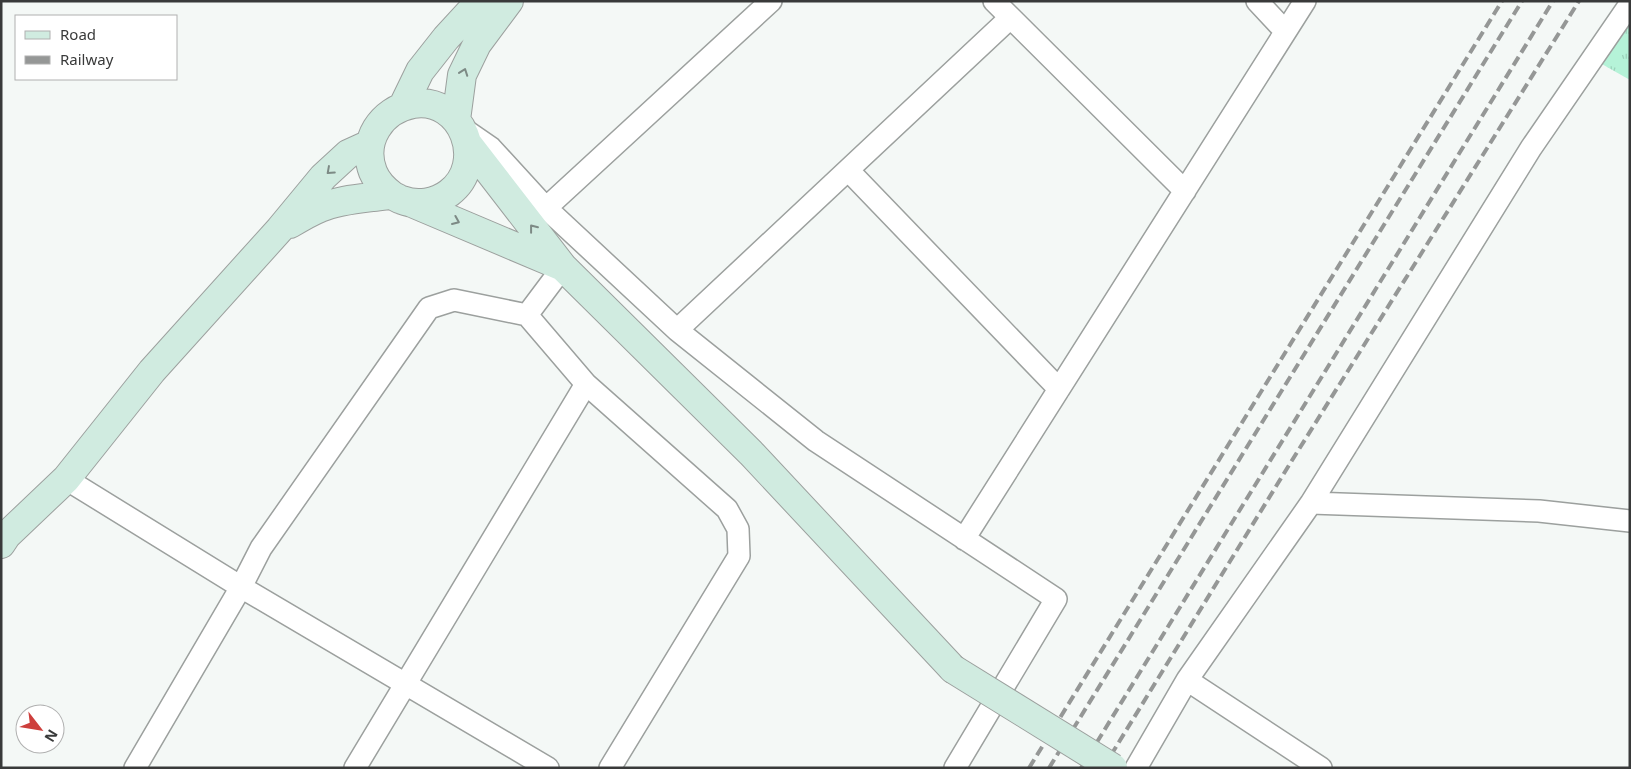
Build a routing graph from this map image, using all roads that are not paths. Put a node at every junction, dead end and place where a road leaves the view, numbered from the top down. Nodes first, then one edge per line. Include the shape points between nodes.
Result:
1 (480, 1) edge
2 (509, 1) edge
3 (771, 1) edge
4 (994, 1) edge
5 (1257, 1) edge
6 (1305, 1) edge
7 (1630, 4) edge
8 (1010, 18) junction
9 (1285, 31) junction
10 (403, 106) junction
11 (462, 131) junction
12 (370, 144) junction
13 (848, 170) junction
14 (1184, 191) junction
15 (401, 199) junction
16 (546, 208) junction
17 (280, 229) junction
18 (563, 266) junction
19 (527, 315) junction
20 (677, 330) junction
21 (586, 384) junction
22 (1059, 389) junction
23 (66, 479) junction
24 (1311, 503) junction
25 (1630, 521) edge
26 (964, 539) junction
27 (4, 540) edge
28 (241, 588) junction
29 (1187, 680) junction
30 (406, 684) junction
31 (135, 768) edge
32 (355, 768) edge
33 (548, 768) edge
34 (610, 768) edge
35 (956, 768) edge
36 (1113, 768) edge
37 (1136, 768) edge
38 (1321, 768) edge

1 - 10 main road via 420,71
11 -> 2 main road via 462,75 477,44
3 - 16 street
4 - 8 street
5 - 9 street
6 - 9 street
7 - 24 street via 1531,148
8 - 13 street
8 - 14 street
9 - 14 street
10 - 11 main road via 432,105 445,111
10 - 12 main road via 381,120
11 - 15 main road via 468,158 459,183 437,200 424,203
11 - 16 street via 491,148
18 -> 11 main road
12 - 15 main road via 369,159 373,173 381,186
12 -> 17 main road via 348,154 323,177
13 - 20 street
13 - 22 street
14 - 22 street
15 - 17 main road via 356,198 322,207
15 -> 18 main road
16 - 20 street
17 - 23 main road via 152,371
18 - 19 street
18 - 36 main road, bridge via 751,453 953,670
19 - 21 street
19 - 28 street via 454,300 429,308 261,548
20 - 26 street via 816,442
21 - 30 street
21 - 34 street via 727,509 738,529 739,556
22 - 26 street
23 - 27 main road
23 - 28 street
24 - 25 street via 1539,511
24 - 29 street
26 - 35 street via 1056,599
28 - 30 street
28 - 31 street
29 - 37 street
29 - 38 street
30 - 32 street
30 - 33 street

